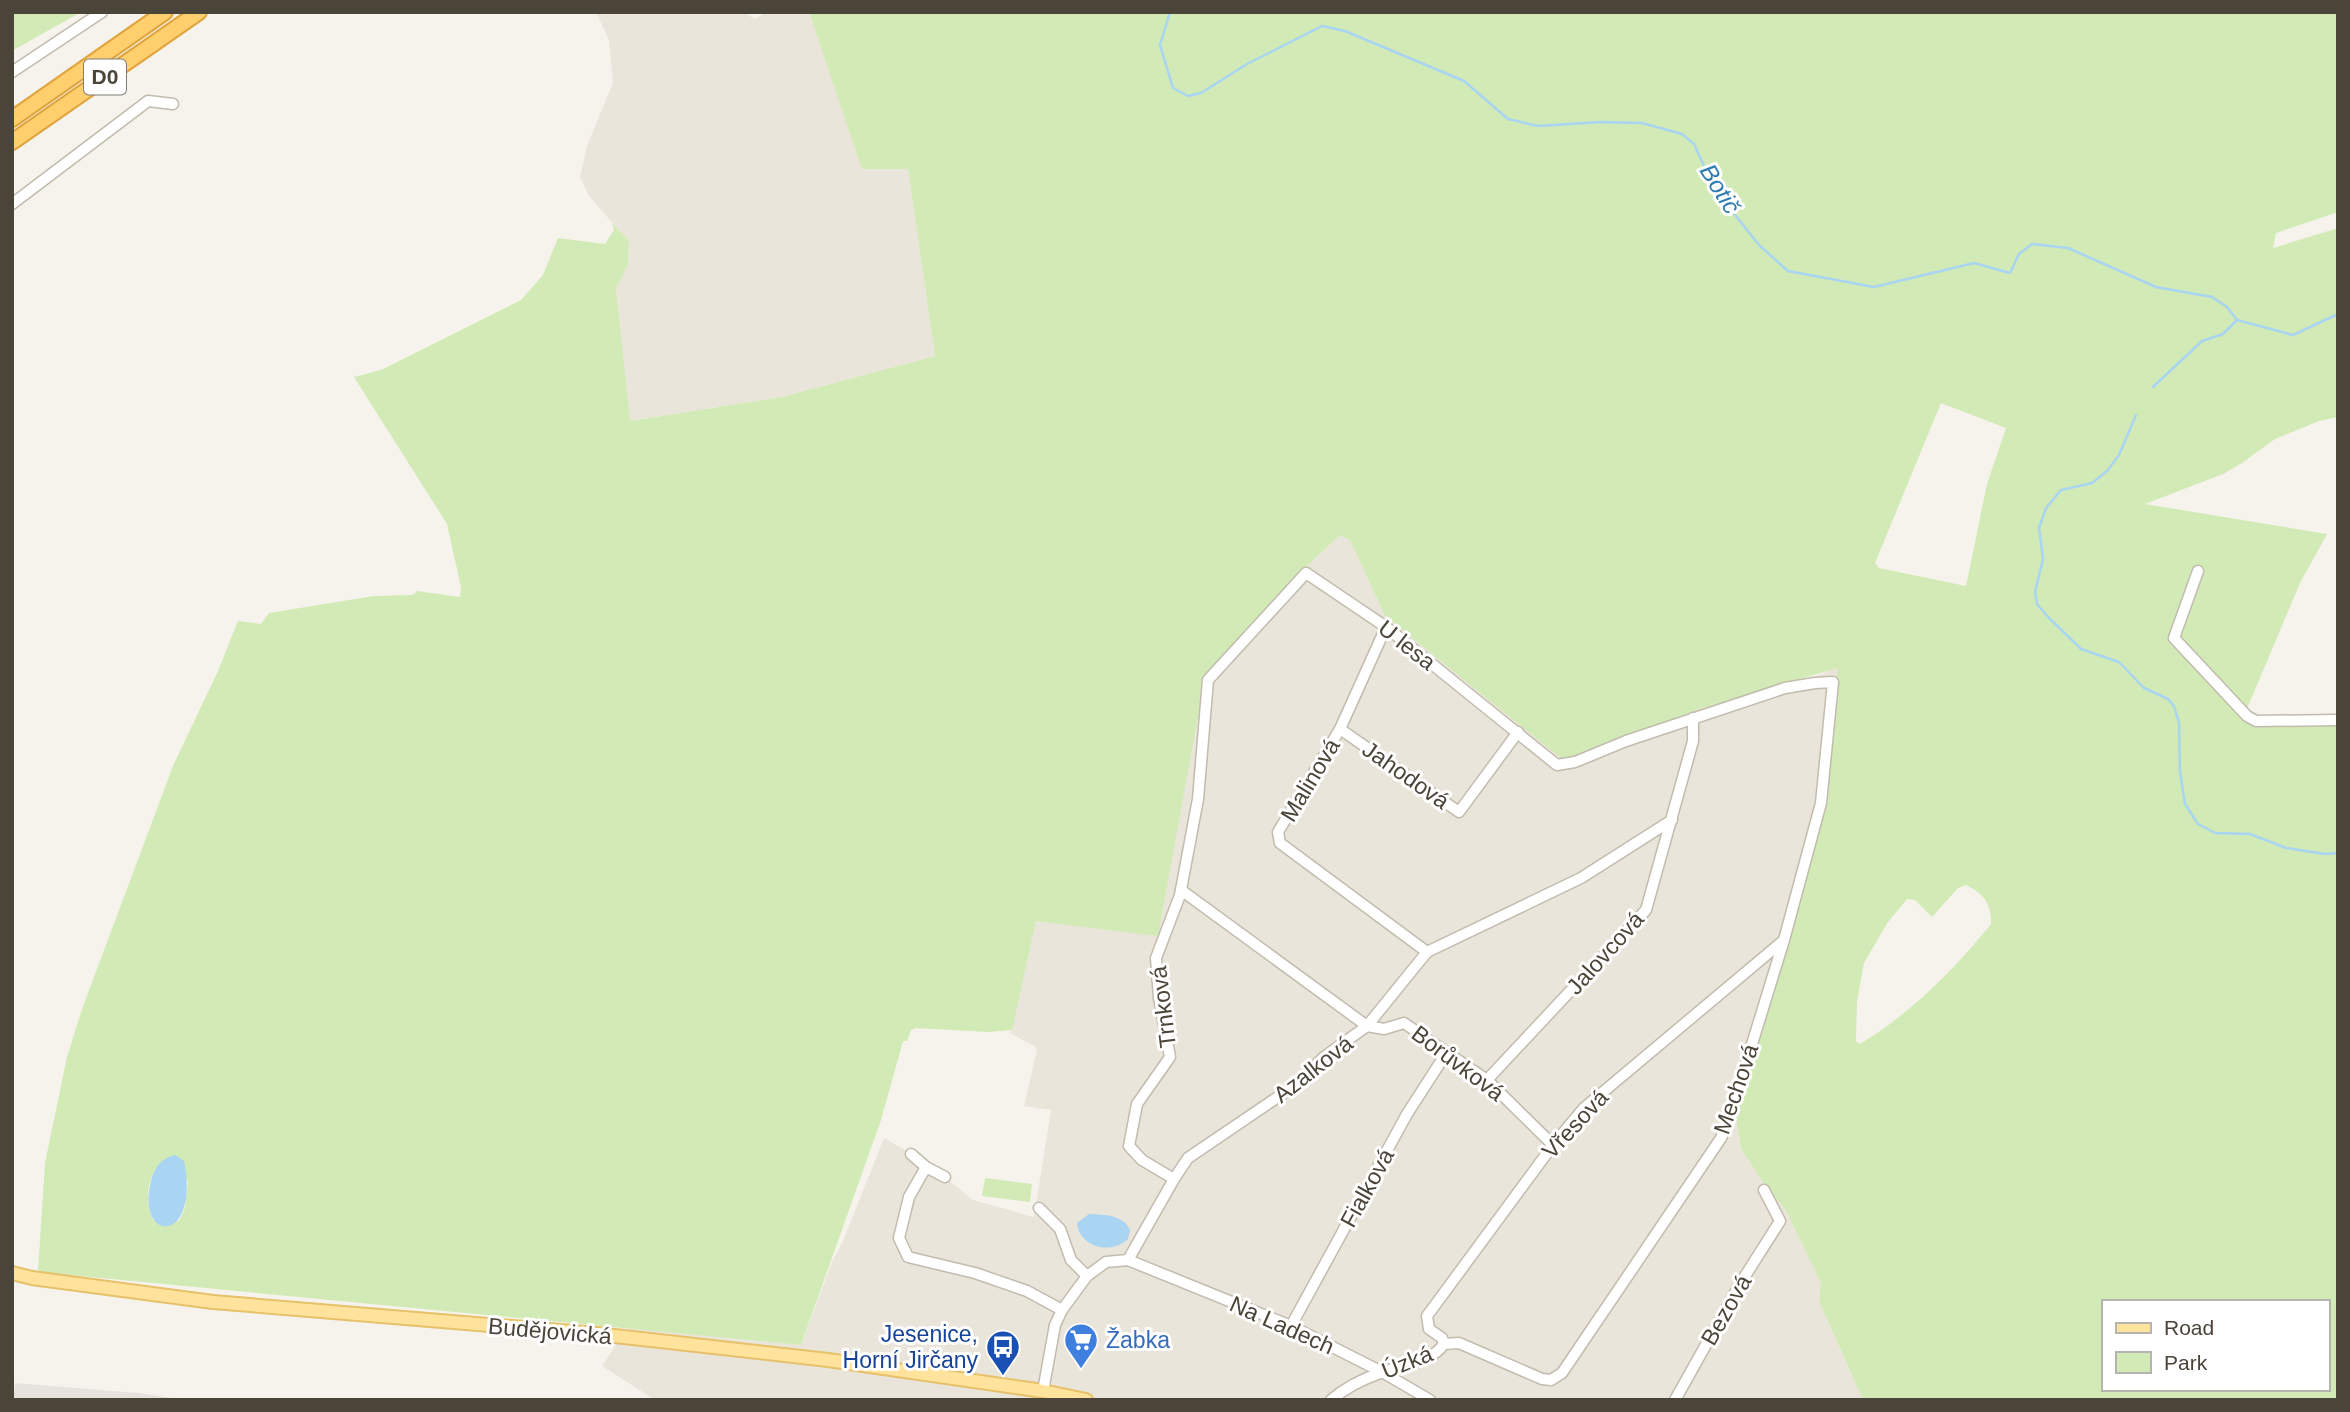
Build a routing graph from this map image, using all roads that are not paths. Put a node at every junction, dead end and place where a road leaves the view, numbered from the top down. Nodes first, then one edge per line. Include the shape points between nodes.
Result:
1 (102, 12) edge
2 (166, 12) edge
3 (198, 12) edge
4 (12, 72) edge
5 (173, 104) dead end
6 (12, 119) edge
7 (12, 142) edge
8 (12, 204) edge
9 (2197, 571) dead end
10 (1386, 628) junction
11 (1833, 682) joint
12 (1693, 718) junction
13 (2338, 720) edge
14 (1340, 729) junction
15 (1518, 732) junction
16 (1672, 820) junction
17 (1181, 890) junction
18 (1784, 940) junction
19 (1427, 952) junction
20 (1367, 1026) junction
21 (1447, 1052) junction
22 (1487, 1080) junction
23 (1553, 1144) junction
24 (911, 1154) dead end
25 (926, 1167) junction
26 (945, 1177) dead end
27 (1174, 1179) junction
28 (1764, 1190) dead end
29 (1039, 1208) dead end
30 (1128, 1260) junction
31 (12, 1273) edge
32 (1087, 1276) junction
33 (1062, 1310) junction
34 (1291, 1326) junction
35 (1444, 1344) junction
36 (1382, 1372) junction
37 (1043, 1391) junction
38 (1086, 1400) edge
39 (1331, 1400) edge
40 (1430, 1400) edge
41 (1675, 1400) edge

1 - 4 street
2 - 6 highway, D0
3 - 7 highway, D0
5 - 8 street via 148,101
9 - 13 street via 2174,638 2247,716 2256,721
10 - 14 street, Malinová
10 - 15 street, U lesa
10 - 17 street, U lesa via 1306,573 1208,680 1198,799
11 - 12 street, U lesa via 1785,688
11 - 18 street, Mechová via 1821,803
12 - 15 street, U lesa via 1557,765
12 - 16 street, Jalovcová via 1693,741
14 - 15 street, Jahodová via 1459,812
14 - 19 street, Malinová via 1278,832 1280,844
16 - 19 street, Azalková via 1581,878
16 - 22 street, Jalovcová via 1646,910
17 - 20 street
17 - 27 street, Trnková via 1156,958 1170,1057 1136,1104 1129,1146 1142,1160
18 - 23 street, Vřesová via 1584,1108
18 - 35 street, Mechová via 1721,1138 1562,1373 1551,1380 1542,1378 1459,1343
19 - 20 street, Azalková
20 - 21 street, Borůvková via 1384,1029 1405,1023
20 - 27 street, Azalková via 1294,1086 1188,1158
21 - 22 street, Borůvková
21 - 34 street, Fialková via 1407,1114
22 - 23 street, Borůvková
23 - 35 street, Vřesová via 1427,1316 1429,1329
24 - 25 street
25 - 26 street
25 - 33 street via 909,1197 899,1238 908,1256 1027,1291
27 - 30 street, Azalková
28 - 41 street, Bezová via 1780,1221
29 - 32 street via 1060,1229 1072,1260
30 - 32 street via 1107,1262
30 - 34 street, Na Ladech
31 - 37 main road, Budějovická via 213,1302 597,1334 814,1358
32 - 33 street
33 - 37 street
34 - 36 street, Na Ladech
35 - 36 street, Úzká via 1431,1356
36 - 39 street, Úzká
36 - 40 street, Na Ladech
37 - 38 main road, Budějovická

